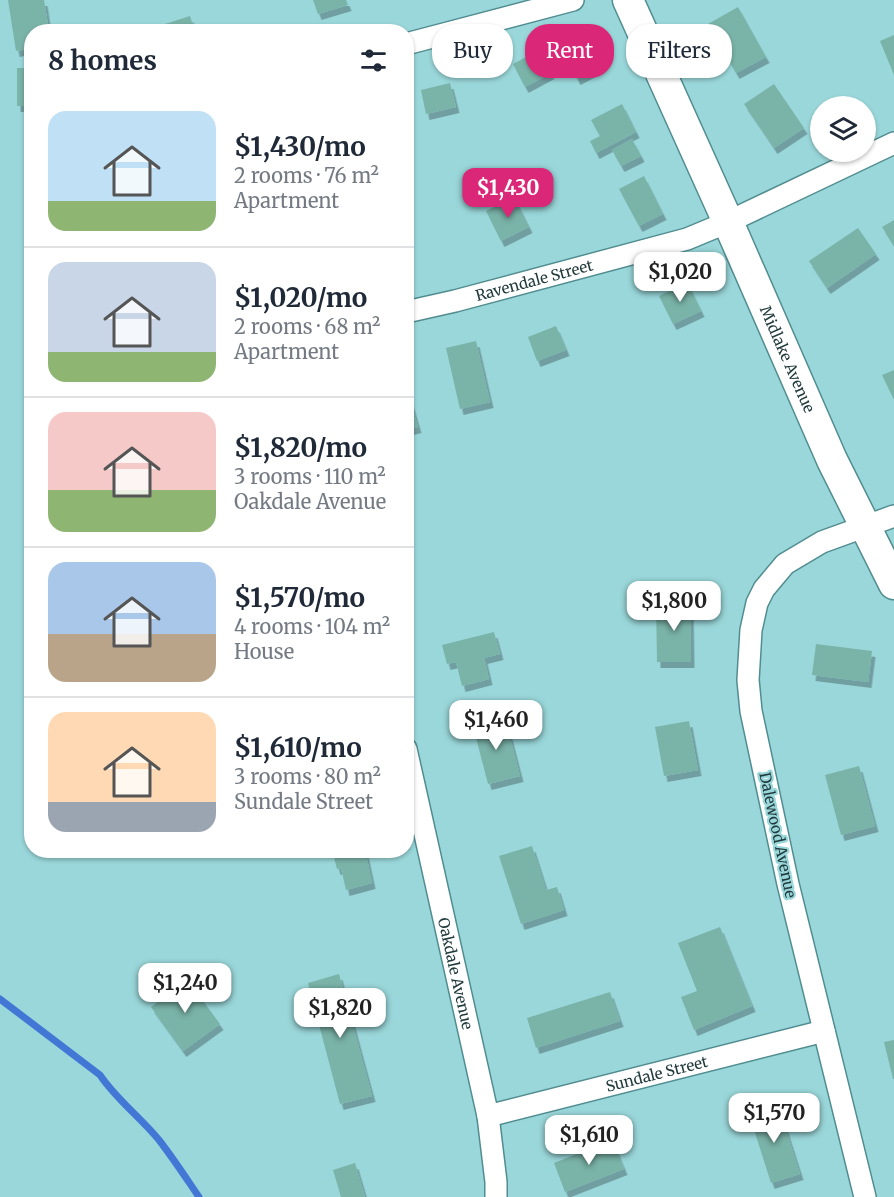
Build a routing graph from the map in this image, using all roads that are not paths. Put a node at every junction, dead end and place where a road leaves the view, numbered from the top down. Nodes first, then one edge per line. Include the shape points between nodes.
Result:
1 (573, 0) edge
2 (628, 0) edge
3 (414, 42) edge
4 (894, 143) edge
5 (728, 222) junction
6 (414, 310) edge
7 (894, 516) edge
8 (865, 527) junction
9 (894, 584) edge
10 (414, 785) edge
11 (824, 1030) junction
12 (488, 1116) junction
13 (496, 1197) edge
14 (865, 1197) edge

1 - 3 street
2 - 5 street, Midlake Avenue
4 - 5 street, Ravendale Street
5 - 6 street, Ravendale Street via 687,239
5 - 8 street, Midlake Avenue
7 - 8 street, Dalewood Avenue
8 - 9 street, Midlake Avenue
8 - 11 street, Dalewood Avenue via 822,542 785,564 757,603 751,630 751,711
10 - 12 street, Oakdale Avenue
11 - 12 street, Sundale Street
11 - 14 street, Dalewood Avenue
12 - 13 street, Oakdale Avenue

